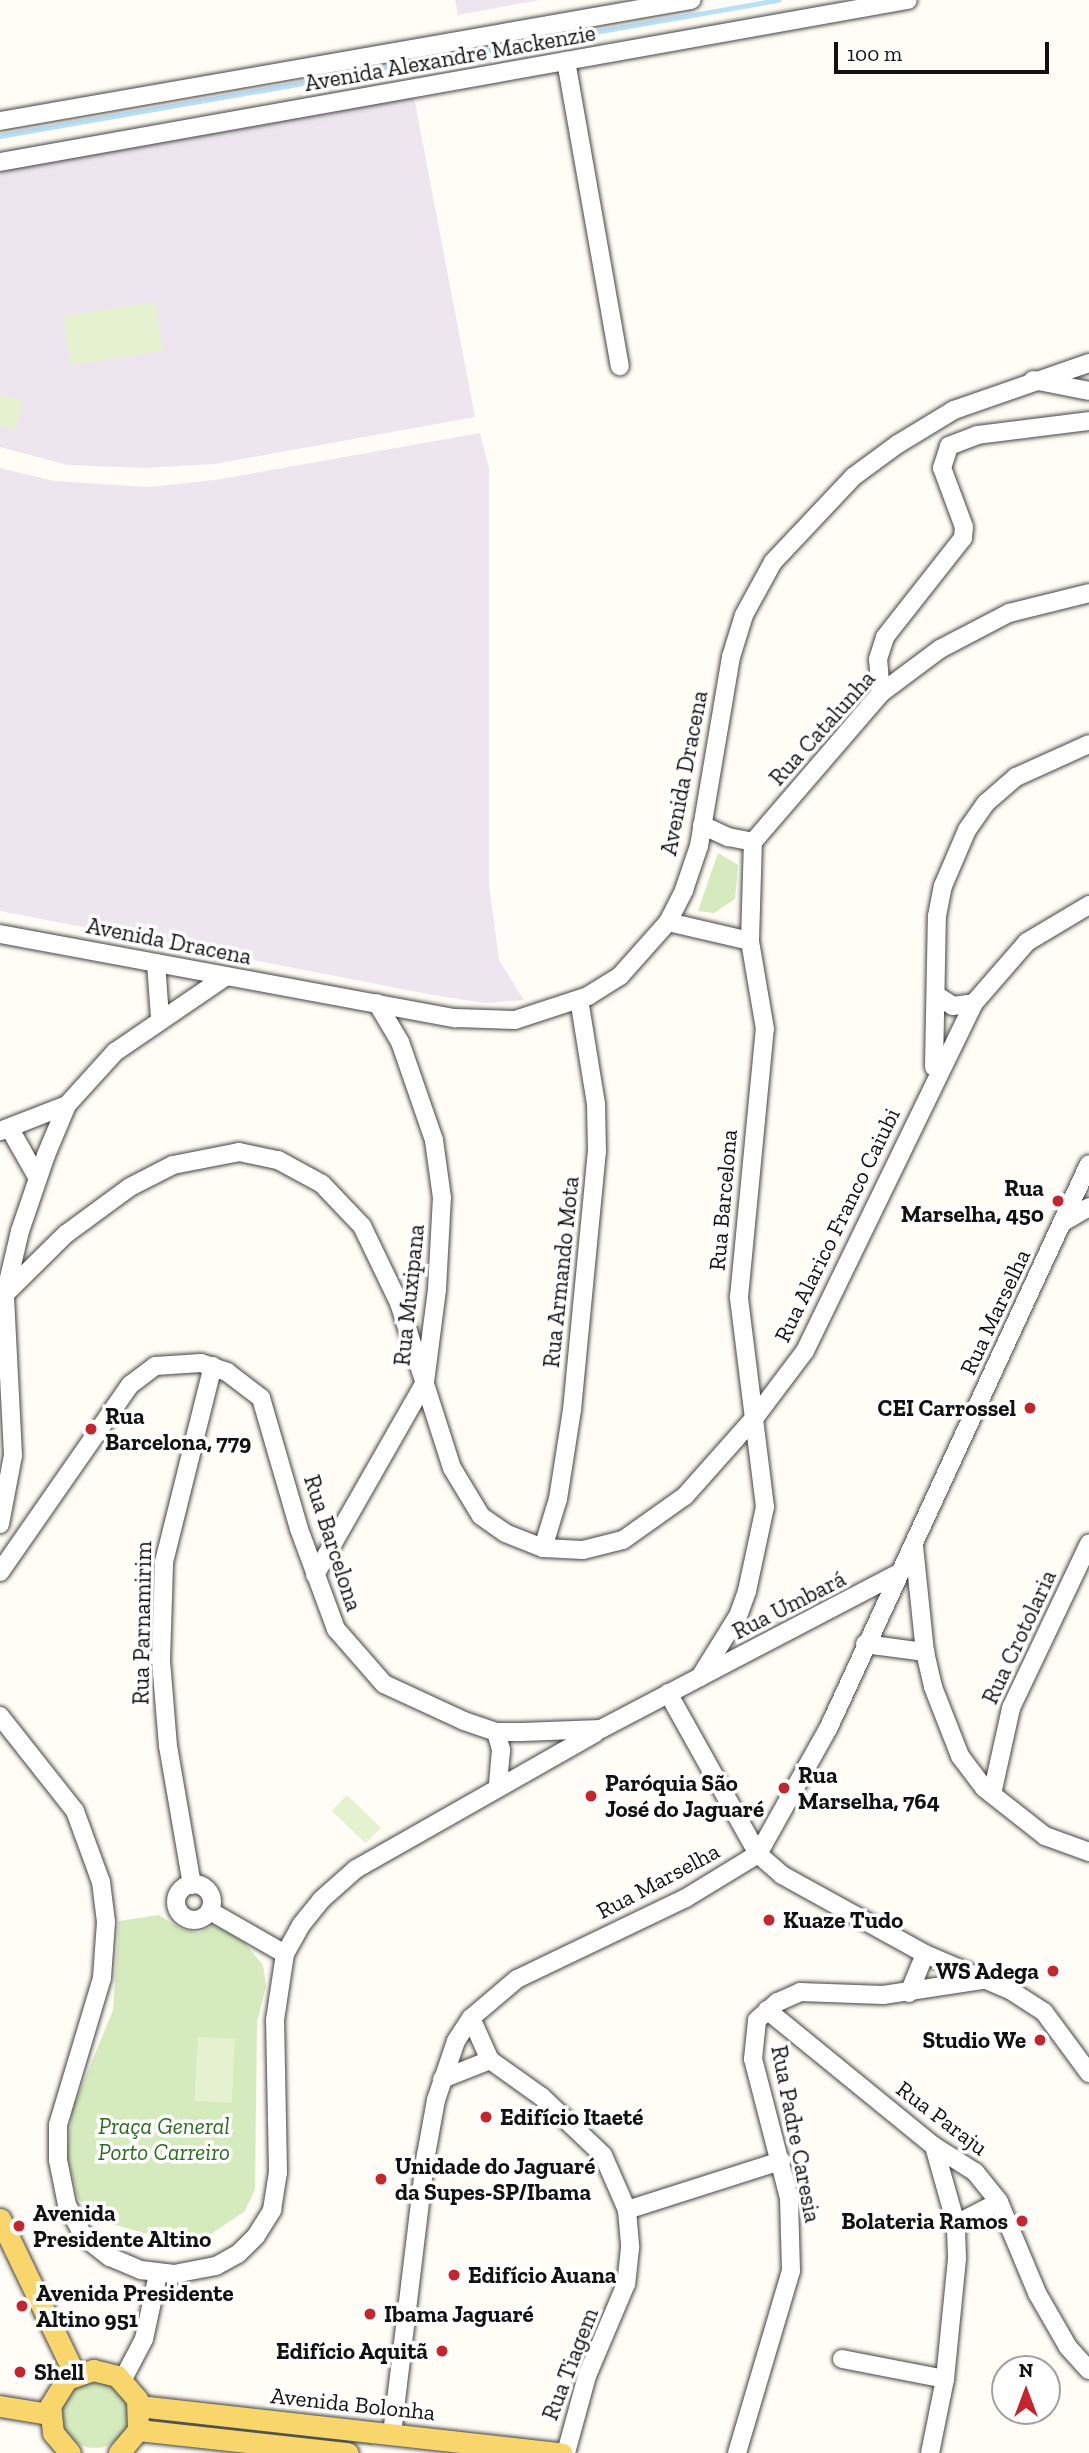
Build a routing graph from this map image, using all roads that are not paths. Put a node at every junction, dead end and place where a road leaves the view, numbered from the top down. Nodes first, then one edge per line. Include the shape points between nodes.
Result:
1 (691, 0) edge
2 (908, 0) edge
3 (845, 6) edge
4 (566, 61) junction
5 (0, 121) edge
6 (0, 162) edge
7 (1089, 363) edge
8 (620, 366) dead end
9 (1032, 380) junction
10 (1089, 391) edge
11 (1089, 421) edge
12 (1089, 593) edge
13 (881, 693) junction
14 (1089, 744) edge
15 (702, 825) junction
16 (753, 842) junction
17 (1089, 905) edge
18 (668, 922) junction
19 (0, 933) edge
20 (750, 941) junction
21 (156, 963) junction
22 (226, 977) junction
23 (936, 995) junction
24 (579, 999) junction
25 (377, 1003) junction
26 (974, 1003) junction
27 (160, 1018) junction
28 (933, 1085) junction
29 (67, 1105) junction
30 (5, 1130) edge
31 (1089, 1164) edge
32 (37, 1177) junction
33 (1089, 1207) edge
34 (1065, 1221) junction
35 (3, 1297) edge
36 (213, 1366) junction
37 (425, 1382) junction
38 (756, 1416) junction
39 (0, 1524) edge
40 (1089, 1544) edge
41 (914, 1545) junction
42 (543, 1548) junction
43 (0, 1572) edge
44 (899, 1573) junction
45 (315, 1575) junction
46 (865, 1644) junction
47 (925, 1652) junction
48 (700, 1677) junction
49 (668, 1693) junction
50 (0, 1716) edge
51 (601, 1729) junction
52 (496, 1731) junction
53 (498, 1787) junction
54 (992, 1794) junction
55 (1089, 1852) edge
56 (758, 1854) junction
57 (192, 1885) junction
58 (210, 1911) junction
59 (285, 1954) junction
60 (925, 1954) junction
61 (982, 1980) junction
62 (909, 1993) junction
63 (767, 2010) junction
64 (471, 2018) junction
65 (490, 2060) junction
66 (1089, 2073) edge
67 (442, 2079) junction
68 (934, 2146) junction
69 (781, 2161) junction
70 (999, 2202) junction
71 (627, 2210) junction
72 (0, 2219) edge
73 (956, 2224) junction
74 (158, 2274) junction
75 (842, 2359) dead end
76 (1089, 2370) edge
77 (75, 2375) junction
78 (122, 2379) junction
79 (945, 2379) junction
80 (0, 2406) edge
81 (139, 2406) junction
82 (49, 2414) junction
83 (138, 2430) junction
84 (392, 2434) junction
85 (70, 2453) edge
86 (119, 2453) edge
87 (348, 2453) edge
88 (564, 2453) edge
89 (737, 2453) edge
90 (930, 2453) edge

1 - 5 street, Avenida Alexandre Mackenzie
2 - 3 street, Avenida Alexandre Mackenzie
3 - 4 street, Avenida Alexandre Mackenzie
4 - 6 street, Avenida Alexandre Mackenzie
4 - 8 street
7 - 9 street, Avenida Dracena
9 - 10 street
9 - 15 street, Avenida Dracena via 954,410 898,444 853,477 773,562 744,615 731,657
11 - 13 street via 977,435 949,446 942,468 962,521 963,538 885,637 878,659
12 - 13 street, Rua Catalunha via 1048,601 976,628
13 - 16 street, Rua Catalunha
14 - 23 street via 1016,777 986,803 967,830 943,886 937,916
15 - 16 street
15 - 18 street, Avenida Dracena via 688,879
16 - 20 street, Rua Barcelona
17 - 26 street, Rua Alarico Franco Caiubi via 1027,942
18 - 20 street
18 - 24 street, Avenida Dracena via 620,976
19 - 21 street, Avenida Dracena
20 - 38 street, Rua Barcelona via 765,1028 739,1297
21 - 22 street, Avenida Dracena
21 - 27 street
22 - 25 street, Avenida Dracena
22 - 27 street
23 - 26 street via 953,1006
23 - 28 street
24 - 25 street, Avenida Dracena via 515,1020 455,1018
24 - 42 street, Rua Armando Mota via 596,1104 597,1152 572,1410 558,1499
25 - 37 street, Rua Muxipana via 400,1042 416,1085 440,1177 443,1236
26 - 28 street, Rua Alarico Franco Caiubi
27 - 29 street via 115,1052
28 - 38 street, Rua Alarico Franco Caiubi via 805,1351
29 - 30 street
29 - 32 street
30 - 32 street
31 - 34 street, Rua Marselha
32 - 35 street
33 - 34 street
34 - 41 street, Rua Marselha
35 - 37 street, Rua Alarico Franco Caiubi via 41,1255 130,1187 189,1159 258,1153 316,1180 362,1226 399,1303
35 - 39 street via 13,1455
36 - 43 street, Rua Barcelona via 184,1362 155,1366 130,1385
36 - 45 street, Rua Barcelona via 249,1385 261,1398
36 - 57 street, Rua Parnamirim via 163,1562 161,1660 168,1746
37 - 42 street, Rua Alarico Franco Caiubi via 441,1442 463,1492 481,1516 505,1533
37 - 45 street, Rua Muxipana
38 - 42 street, Rua Alarico Franco Caiubi via 685,1496 640,1532 603,1547
38 - 48 street, Rua Barcelona via 765,1507 761,1541 738,1616
40 - 54 street, Rua Crotolaria via 1011,1708
41 - 44 street, Rua Marselha
41 - 47 street
44 - 46 street, Rua Marselha
44 - 48 street, Rua Umbará
45 - 52 street, Rua Barcelona via 336,1629 384,1685 437,1711
46 - 47 street
46 - 56 street, Rua Marselha via 828,1729
47 - 54 street via 933,1687 960,1756
48 - 49 street, Rua Barcelona
49 - 51 street, Rua Barcelona
49 - 56 street
50 - 74 street via 75,1811 101,1882 106,1922 102,1978 63,2103 58,2160 75,2223 84,2237 110,2257
51 - 52 street, Rua Barcelona
51 - 53 street
52 - 53 street via 501,1750
53 - 59 street via 344,1878 301,1925
54 - 55 street via 1045,1836
56 - 60 street via 782,1875
56 - 64 street, Rua Marselha via 686,1898 517,1979
57 - 58 street via 209,1892
57 - 58 street via 178,1896 181,1914 198,1919
58 - 59 street
59 - 74 street via 272,2049 278,2173 272,2210 248,2245 216,2266
60 - 61 street
60 - 62 street
61 - 62 street
61 - 66 street via 1010,1990 1044,2012
62 - 63 street via 800,1992
63 - 68 street, Rua Paraju
63 - 69 street, Rua Padre Caresia via 754,2028 753,2059
64 - 65 street, Rua Tiagem
64 - 67 street, Rua Marselha via 456,2041
65 - 67 street
65 - 71 street, Rua Tiagem via 590,2138 614,2173
67 - 84 street, Rua Marselha via 426,2155
68 - 70 street, Rua Paraju via 975,2172
68 - 73 street
69 - 71 street
69 - 89 street, Rua Padre Caresia via 792,2221 791,2271
70 - 73 street
70 - 76 street, Rua Paraju via 1037,2293 1068,2347
71 - 88 street, Rua Tiagem via 630,2248 626,2284 587,2376
72 - 77 main road
73 - 79 street
74 - 78 street via 144,2339
75 - 79 street
77 - 78 main road via 99,2370
77 - 82 main road via 56,2391
78 - 81 main road
79 - 90 street
80 - 82 main road
81 - 83 main road
81 - 84 main road, Avenida Bolonha
82 - 85 main road via 53,2432
83 - 86 main road
83 - 87 main road
84 - 88 main road, Avenida Bolonha

